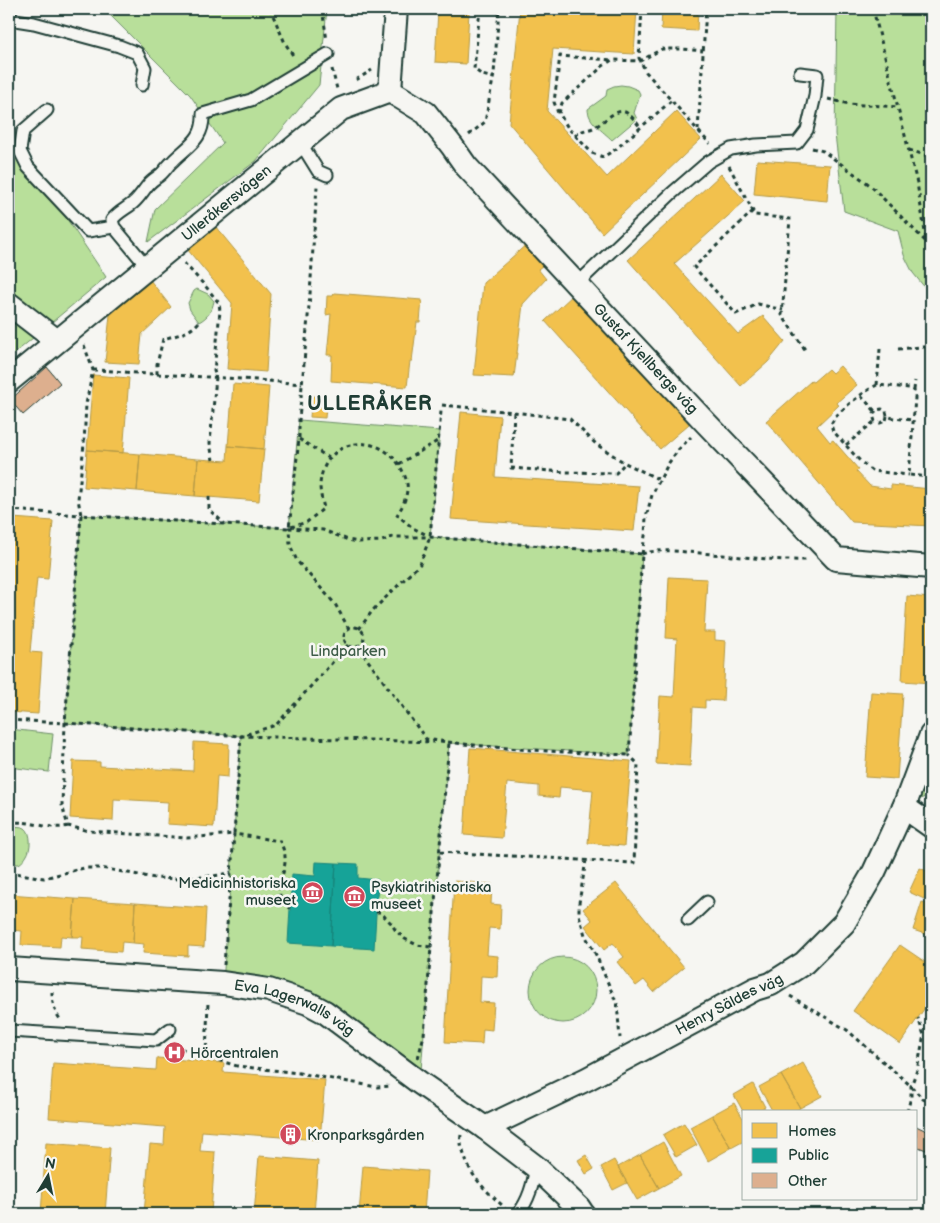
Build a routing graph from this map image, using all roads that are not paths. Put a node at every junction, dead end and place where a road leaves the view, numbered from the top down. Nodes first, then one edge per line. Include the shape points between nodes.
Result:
1 (396, 9) edge
2 (9, 19) edge
3 (328, 54) dead end
4 (800, 72) dead end
5 (142, 85) dead end
6 (390, 91) junction
7 (47, 110) dead end
8 (300, 142) junction
9 (323, 173) road end
10 (114, 227) junction
11 (148, 268) junction
12 (576, 284) junction
13 (9, 304) edge
14 (57, 341) junction
15 (9, 381) edge
16 (931, 567) edge
17 (931, 736) edge
18 (904, 806) junction
19 (931, 826) edge
20 (707, 902) dead end
21 (688, 920) dead end
22 (9, 969) edge
23 (170, 1028) dead end
24 (9, 1031) edge
25 (477, 1122) junction
26 (536, 1167) junction
27 (518, 1214) edge
28 (583, 1214) edge

1 - 6 street
2 - 5 lane via 34,23 137,53 145,68
3 - 10 lane via 251,100 203,114 202,131 195,140 149,184 139,198 117,214 112,220
4 - 12 lane via 817,75 807,130 798,143 731,148 708,162
6 - 8 street, Ulleråkersvägen via 341,109
6 - 12 street, Gustaf Kjellbergs väg via 426,113 466,166
7 - 10 lane via 23,131 20,151 28,167 88,231
8 - 9 lane
8 - 11 street, Ulleråkersvägen
10 - 11 lane
11 - 14 street, Ulleråkersvägen
12 - 16 street, Gustaf Kjellbergs väg via 836,559
13 - 14 street
14 - 15 street, Ulleråkersvägen
17 - 18 street, Henry Säldes väg
18 - 19 street
18 - 25 street, Henry Säldes väg via 874,872 844,923 804,963 771,984 755,989 587,1079
20 - 21 lane
22 - 25 street, Eva Lagerwalls väg via 269,990 325,1012
23 - 24 lane via 156,1040
25 - 26 street, Eva Lagerwalls väg
26 - 27 lane via 526,1204
26 - 28 street, Eva Lagerwalls väg

